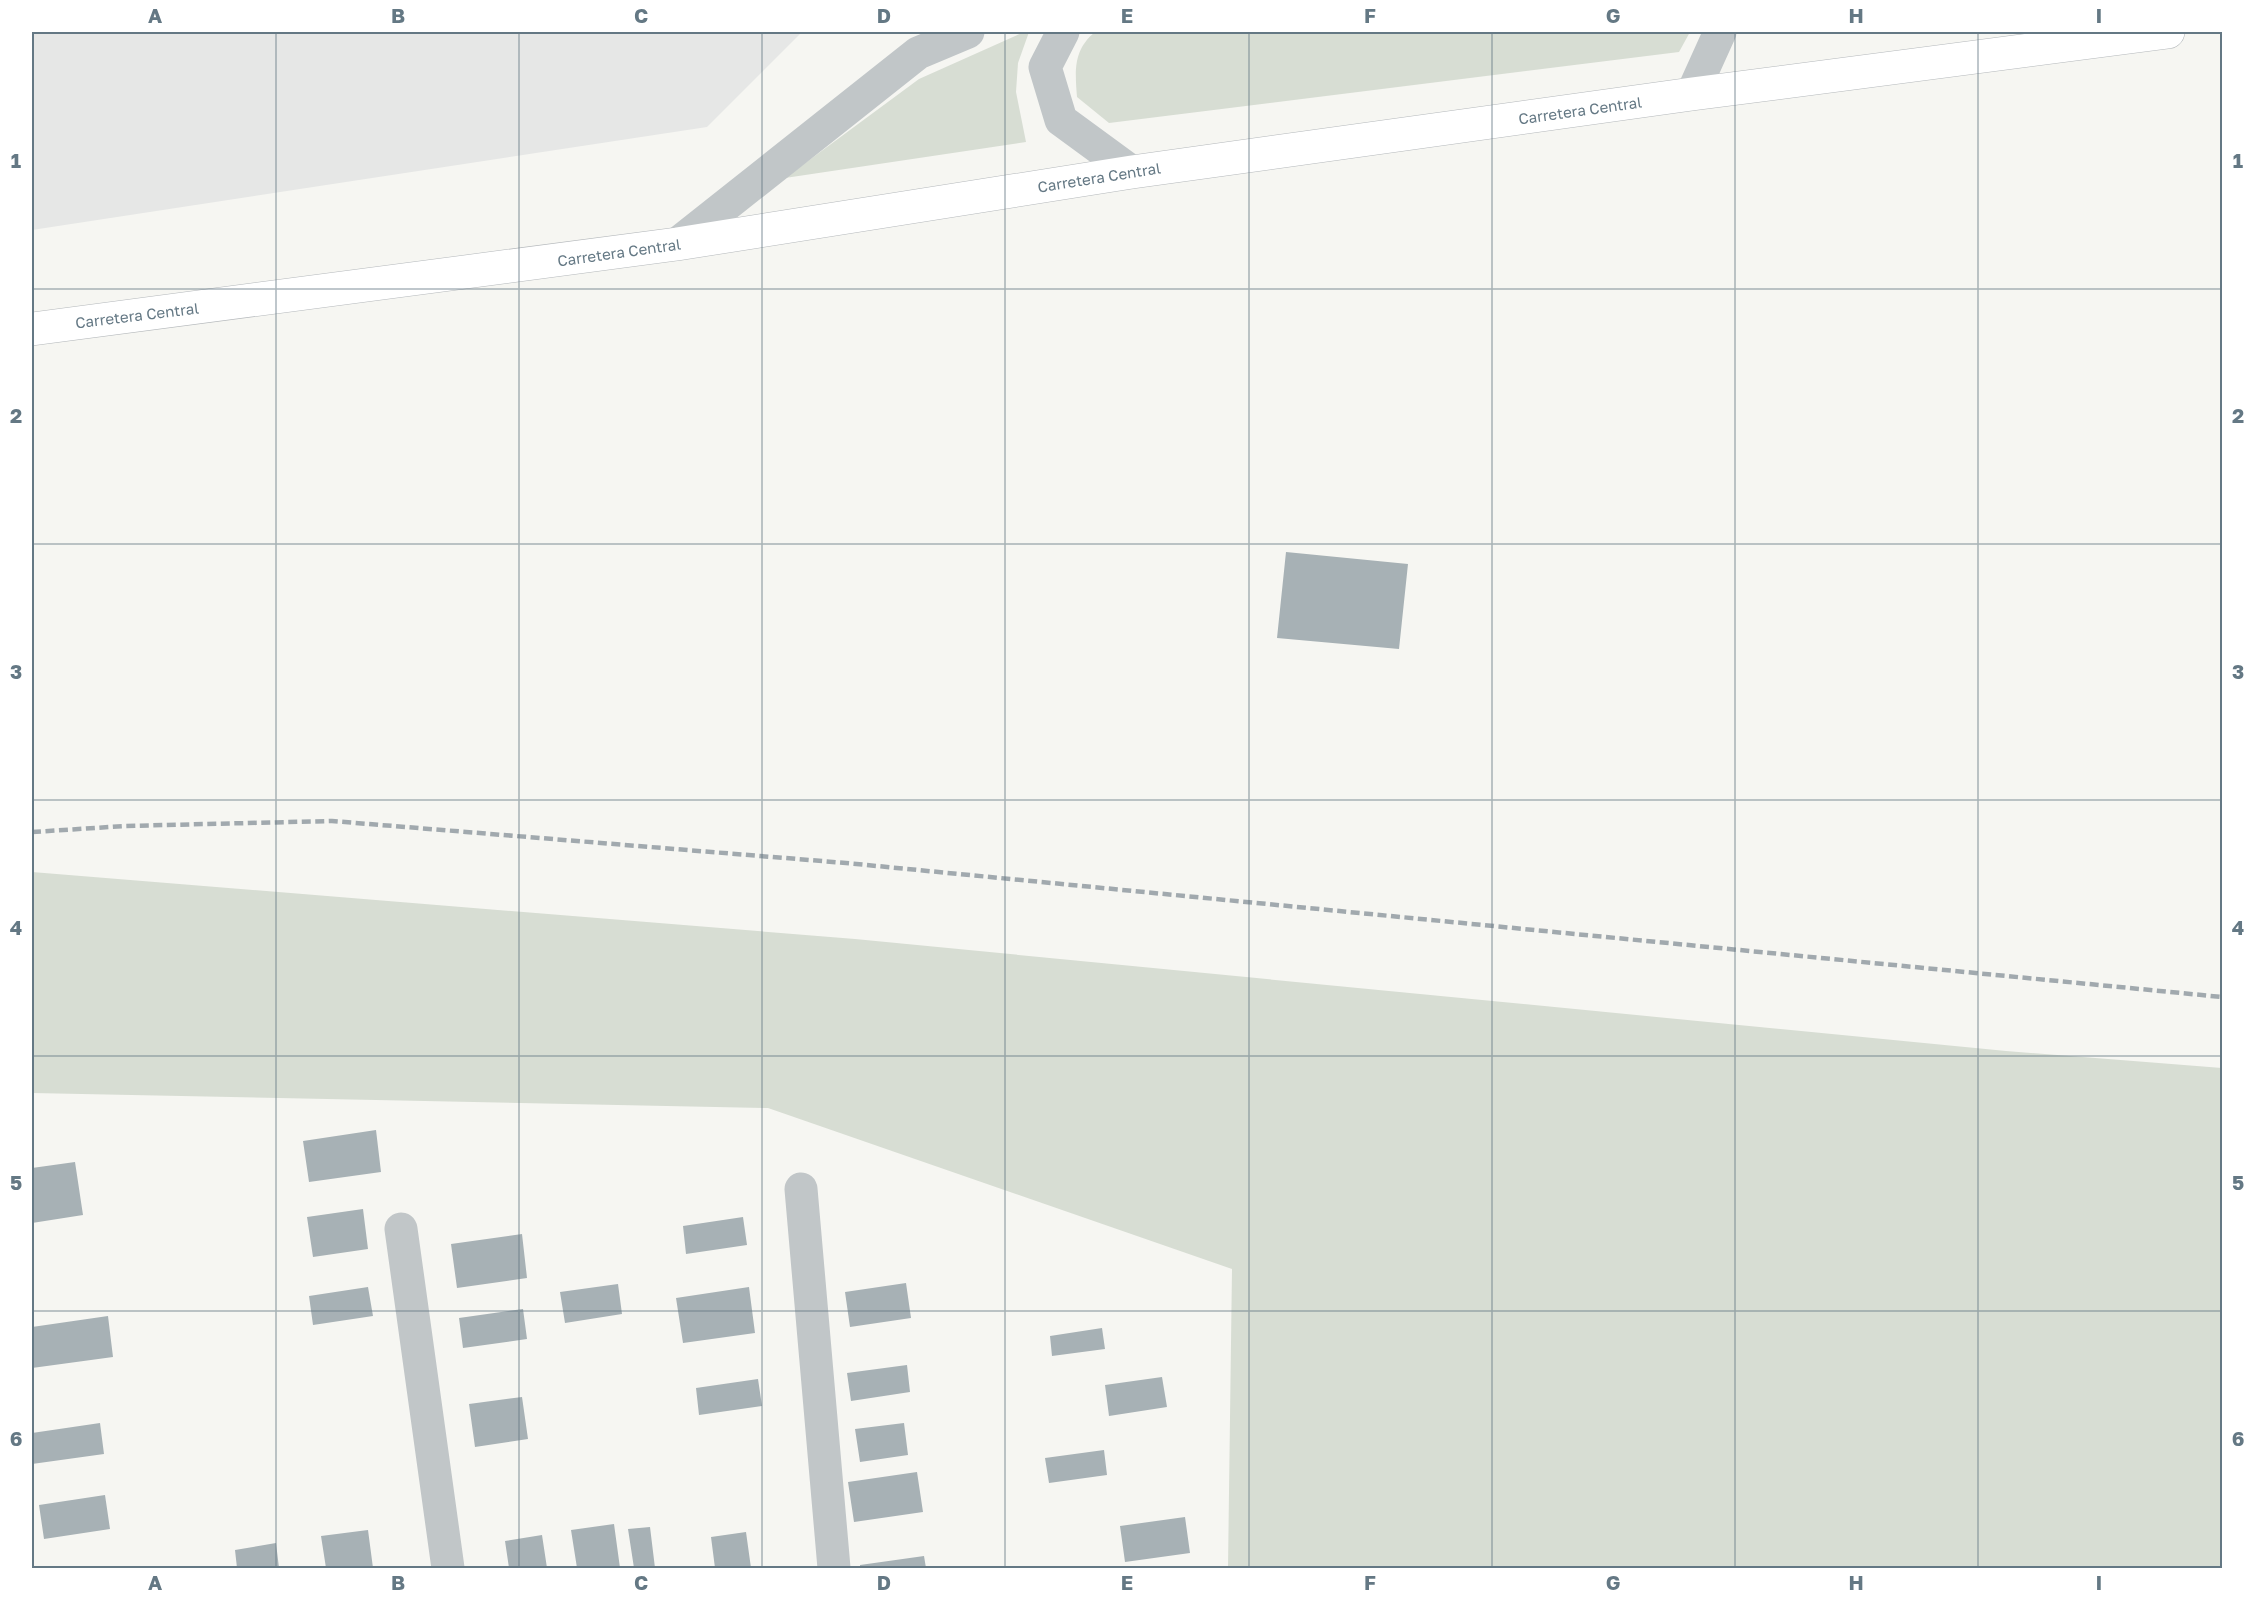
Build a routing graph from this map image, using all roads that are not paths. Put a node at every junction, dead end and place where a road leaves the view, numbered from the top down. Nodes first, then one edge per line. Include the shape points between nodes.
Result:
1 (968, 32) edge
2 (1063, 32) edge
3 (1720, 32) edge
4 (2168, 32) edge
5 (2114, 35) edge
6 (1692, 94) junction
7 (1132, 172) junction
8 (677, 244) junction
9 (32, 329) edge
10 (801, 1190) dead end
11 (401, 1229) dead end
12 (448, 1569) edge
13 (834, 1569) edge

1 - 8 street via 918,53
2 - 7 street via 1045,67 1061,120
3 - 6 street
4 - 5 highway, Carretera Central
5 - 6 highway, Carretera Central
6 - 7 highway, Carretera Central
7 - 8 highway, Carretera Central
8 - 9 highway, Carretera Central
10 - 13 street
11 - 12 street

